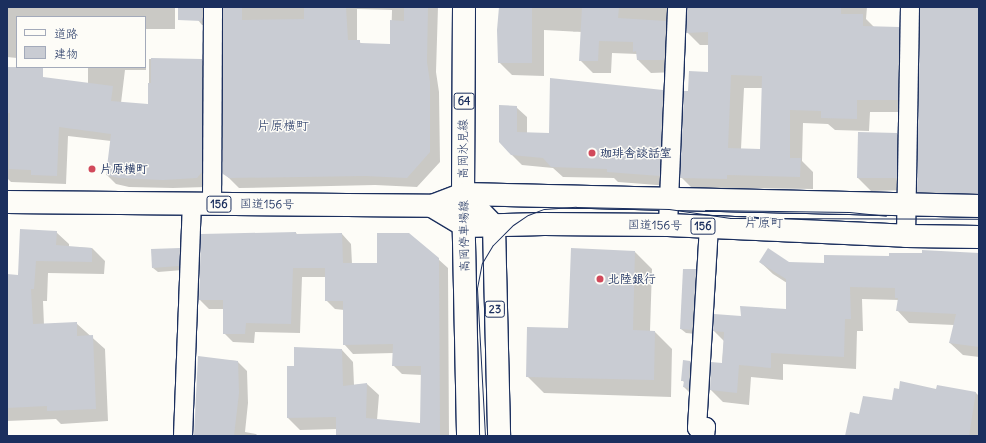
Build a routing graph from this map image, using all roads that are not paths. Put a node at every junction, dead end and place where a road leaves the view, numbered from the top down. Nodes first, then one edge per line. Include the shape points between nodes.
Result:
1 (213, 7) edge
2 (464, 7) edge
3 (677, 7) edge
4 (910, 7) edge
5 (463, 194) junction
6 (670, 200) junction
7 (7, 202) edge
8 (202, 204) junction
9 (907, 204) junction
10 (432, 206) junction
11 (979, 206) edge
12 (668, 225) junction
13 (465, 226) junction
14 (494, 226) junction
15 (709, 227) junction
16 (906, 236) junction
17 (979, 237) edge
18 (183, 436) edge
19 (468, 436) edge
20 (499, 436) edge
21 (705, 436) edge

1 - 8 street
2 - 5 main road, 高岡氷見線 / 64
3 - 6 street
4 - 9 street
5 - 6 main road, 国道156号 / 156
5 - 10 main road, 国道156号 / 156
5 - 13 main road, 高岡停車場線
5 - 14 main road, 高岡停車場線
6 - 9 main road, 国道156号 / 156
6 - 12 street
7 - 8 main road, 国道156号 / 156
8 - 10 main road, 国道156号 / 156
8 - 18 street
9 - 11 main road, 国道156号 / 156
9 - 16 street
10 - 13 main road
12 - 14 main road, 国道156号 / 156
12 - 15 main road, 国道156号 / 156
13 - 14 main road, 国道156号 / 156
13 - 19 main road, 高岡停車場線
14 - 20 main road, 23
15 - 16 main road, 国道156号 / 156
15 - 21 street via 697,428 706,427
16 - 17 main road, 国道156号 / 156

